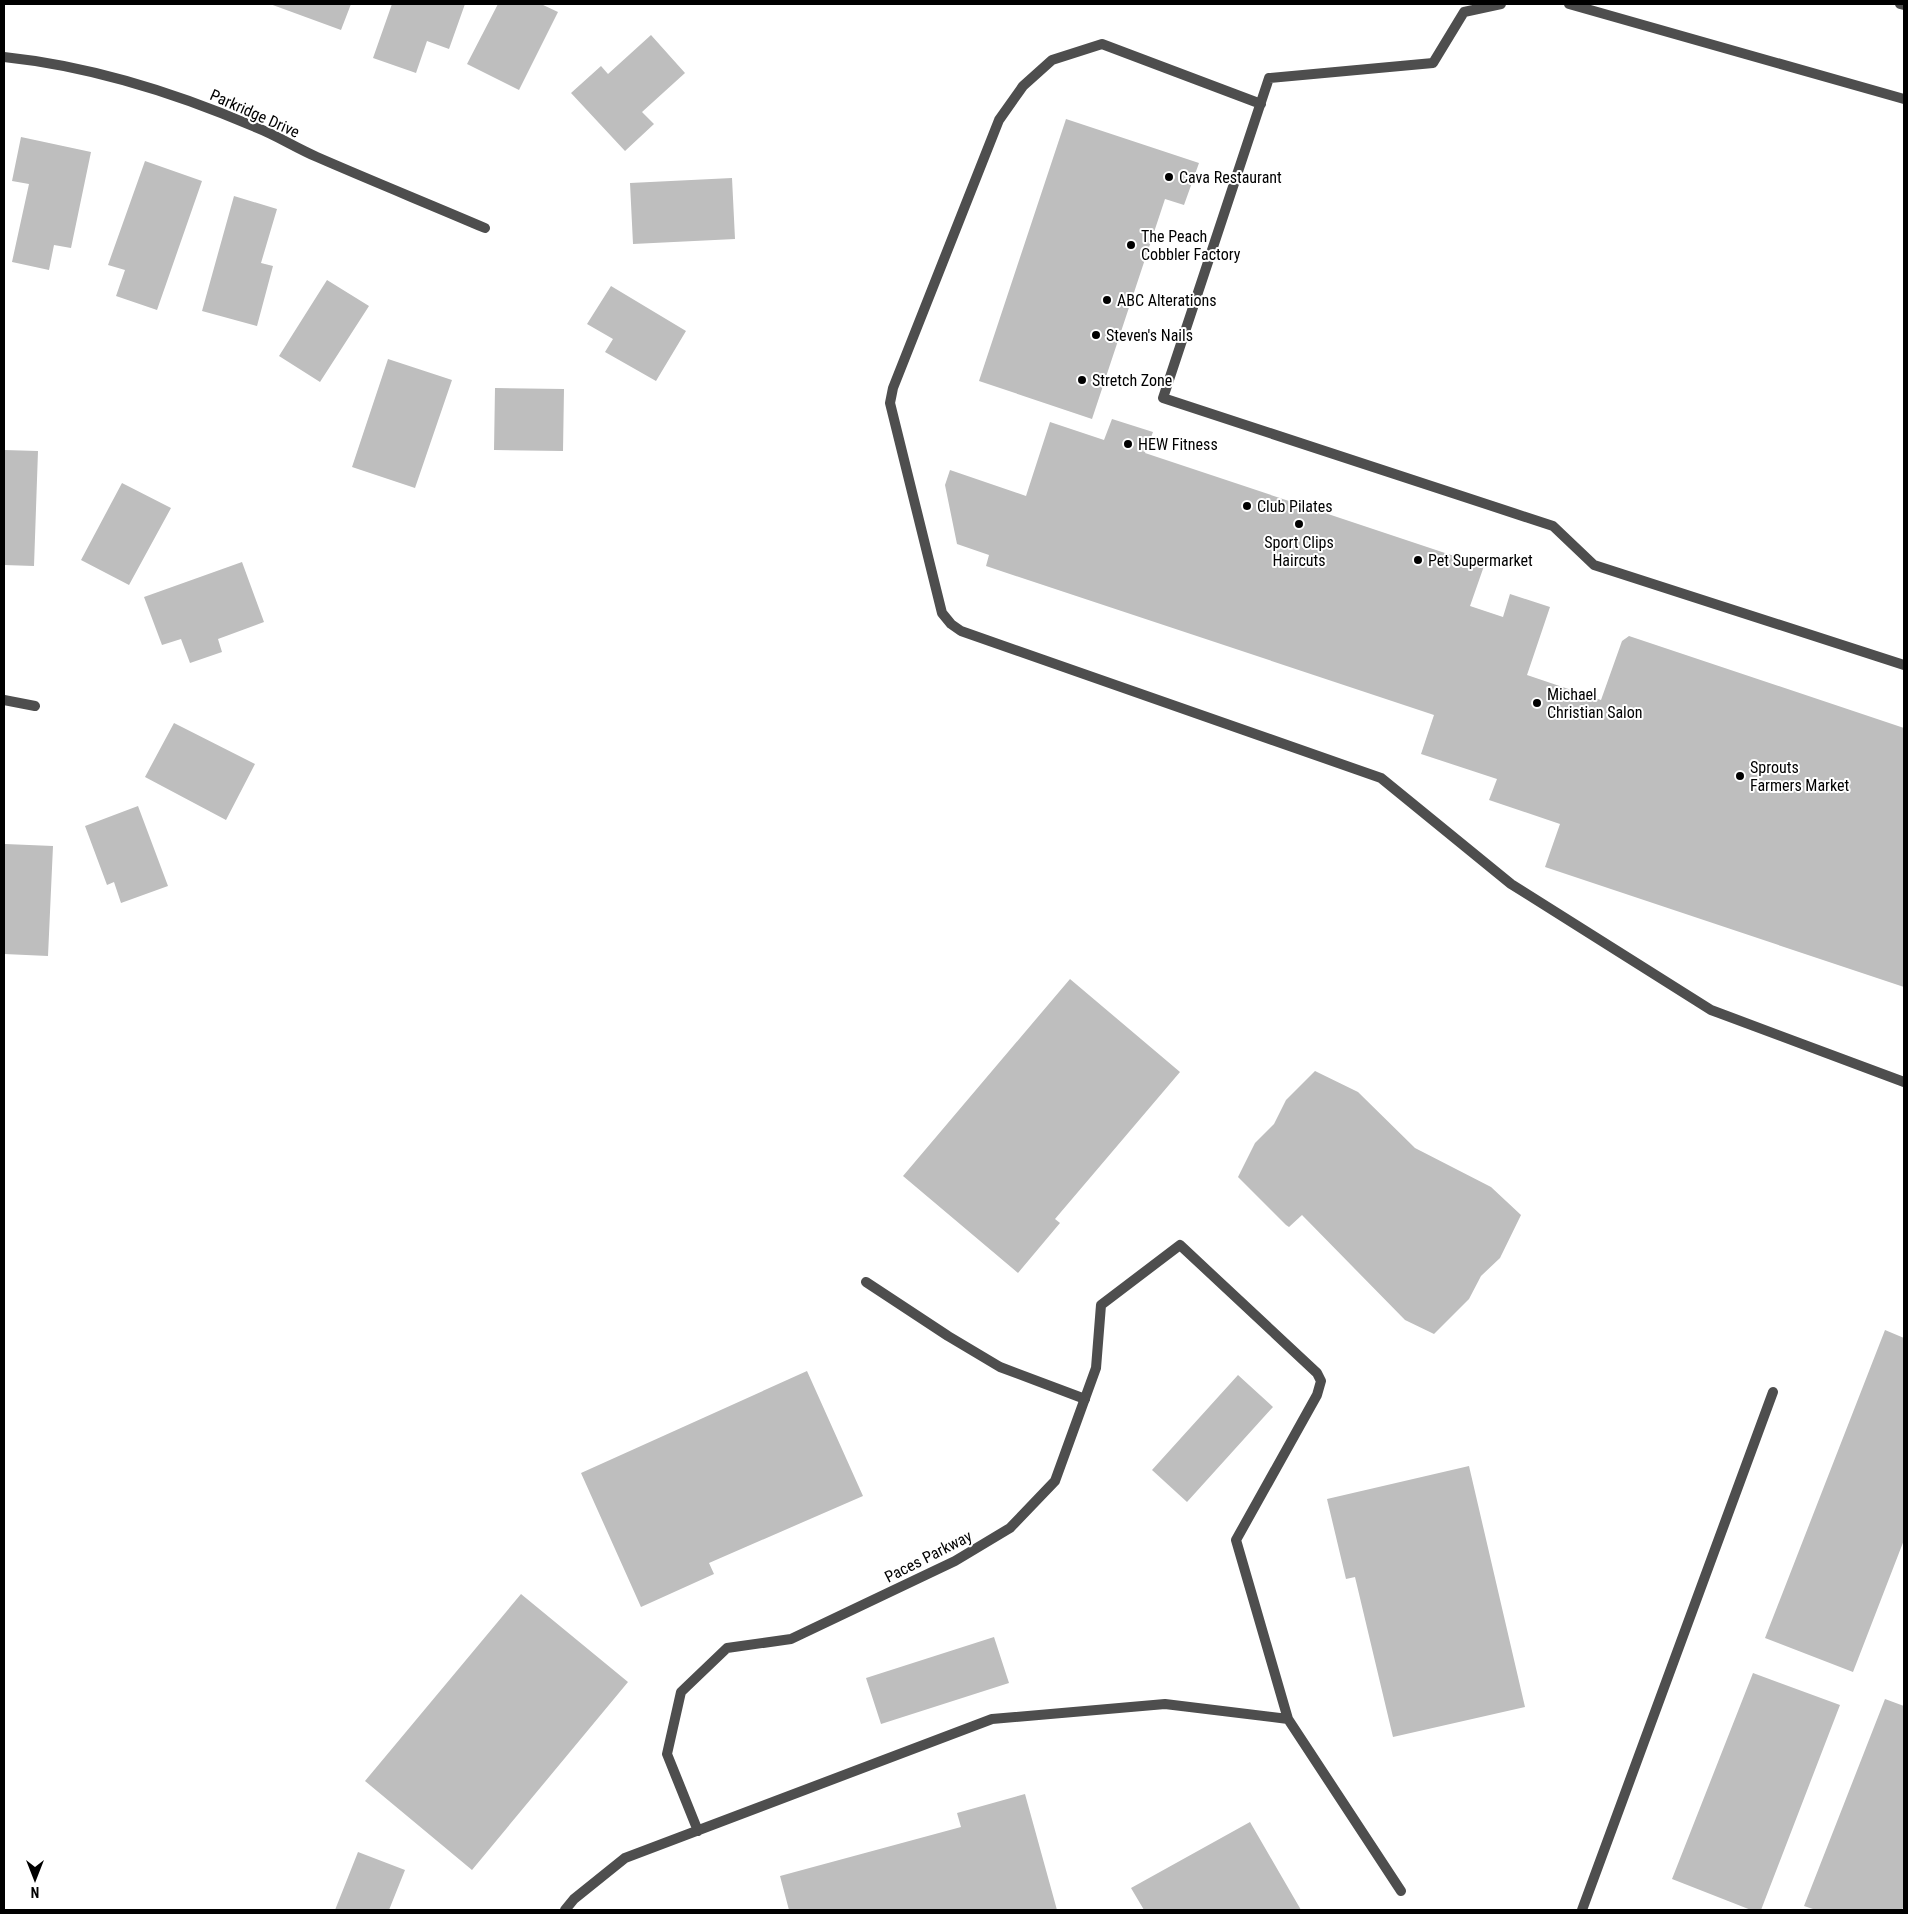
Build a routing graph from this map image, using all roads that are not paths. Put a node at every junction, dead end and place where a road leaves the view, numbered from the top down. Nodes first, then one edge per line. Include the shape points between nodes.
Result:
1 (1501, 4) edge
2 (1569, 4) edge
3 (1900, 4) edge
4 (1904, 5) edge
5 (1467, 8) edge
6 (4, 57) edge
7 (1904, 100) edge
8 (1261, 104) junction
9 (484, 228) dead end
10 (1904, 665) edge
11 (4, 700) edge
12 (35, 706) dead end
13 (1904, 1082) edge
14 (866, 1282) dead end
15 (1773, 1392) dead end
16 (1085, 1399) junction
17 (1288, 1720) junction
18 (698, 1831) junction
19 (1401, 1891) dead end
20 (565, 1910) edge
21 (1582, 1910) edge

1 - 5 street
2 - 7 street
3 - 4 street
5 - 8 street via 1433,63 1269,78
6 - 9 street, Parkridge Drive via 72,68 197,104 257,127 315,156
8 - 10 street via 1164,398 1553,526 1594,565
8 - 13 street via 1102,44 1052,60 1023,86 999,120 893,388 890,404 942,613 961,632 1381,778 1511,884 1711,1010
11 - 12 street
14 - 16 street via 1000,1367
15 - 21 street
16 - 17 street, Paces Parkway via 1096,1368 1101,1304 1180,1245 1317,1373 1321,1382 1317,1395 1236,1540
16 - 18 street, Paces Parkway via 1055,1481 1010,1528 955,1561 791,1639 727,1648 681,1692 667,1754
17 - 18 street via 1165,1704 992,1720
17 - 19 street
18 - 20 street via 624,1858 574,1898

